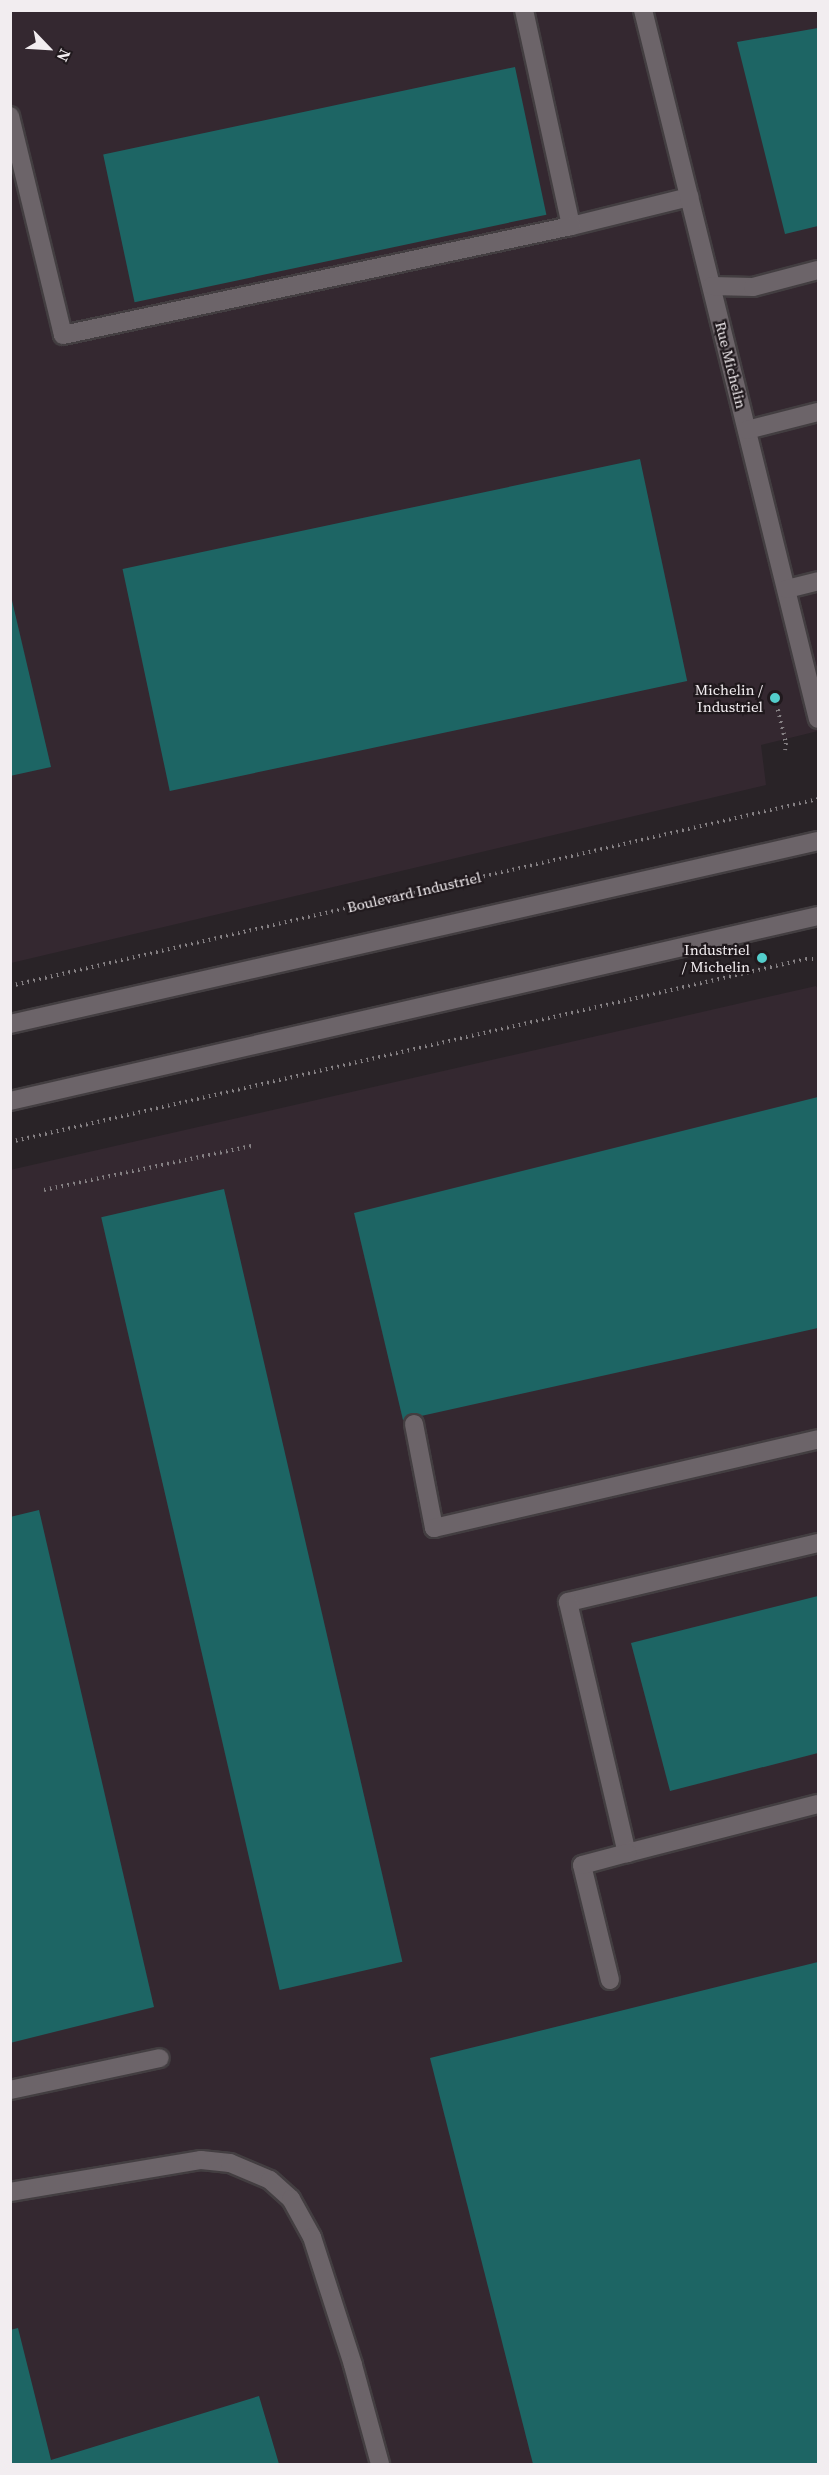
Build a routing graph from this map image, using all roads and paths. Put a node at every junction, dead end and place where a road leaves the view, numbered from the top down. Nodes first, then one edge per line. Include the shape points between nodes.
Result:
1 (524, 10) edge
2 (643, 10) edge
3 (10, 116) edge
4 (689, 197) junction
5 (572, 226) junction
6 (819, 270) edge
7 (712, 286) junction
8 (819, 412) edge
9 (747, 430) junction
10 (819, 581) edge
11 (787, 589) junction
12 (775, 698) dead end
13 (819, 719) edge
14 (785, 750) dead end
15 (819, 799) edge
16 (819, 841) edge
17 (819, 916) edge
18 (819, 958) edge
19 (10, 986) edge
20 (10, 1024) edge
21 (10, 1101) edge
22 (10, 1142) edge
23 (251, 1146) dead end
24 (44, 1190) dead end
25 (414, 1424) dead end
26 (819, 1439) edge
27 (819, 1543) edge
28 (819, 1804) edge
29 (627, 1853) junction
30 (610, 1980) dead end
31 (160, 2058) dead end
32 (10, 2090) edge
33 (10, 2193) edge
34 (380, 2464) edge

1 - 5 street
2 - 4 street, Rue Michelin
3 - 5 street via 63,335
4 - 5 street
4 - 7 street, Rue Michelin
6 - 7 street via 753,287
7 - 9 street, Rue Michelin
8 - 9 street
9 - 11 street, Rue Michelin
10 - 11 street
11 - 13 street, Rue Michelin
12 - 14 path
15 - 19 path, Boulevard Industriel
16 - 20 street
17 - 21 street
18 - 22 path
23 - 24 path
25 - 26 street via 435,1528
27 - 29 street via 568,1602
28 - 29 street
29 - 30 street via 582,1865
31 - 32 street
33 - 34 street via 201,2160 230,2163 270,2180 291,2199 312,2238

